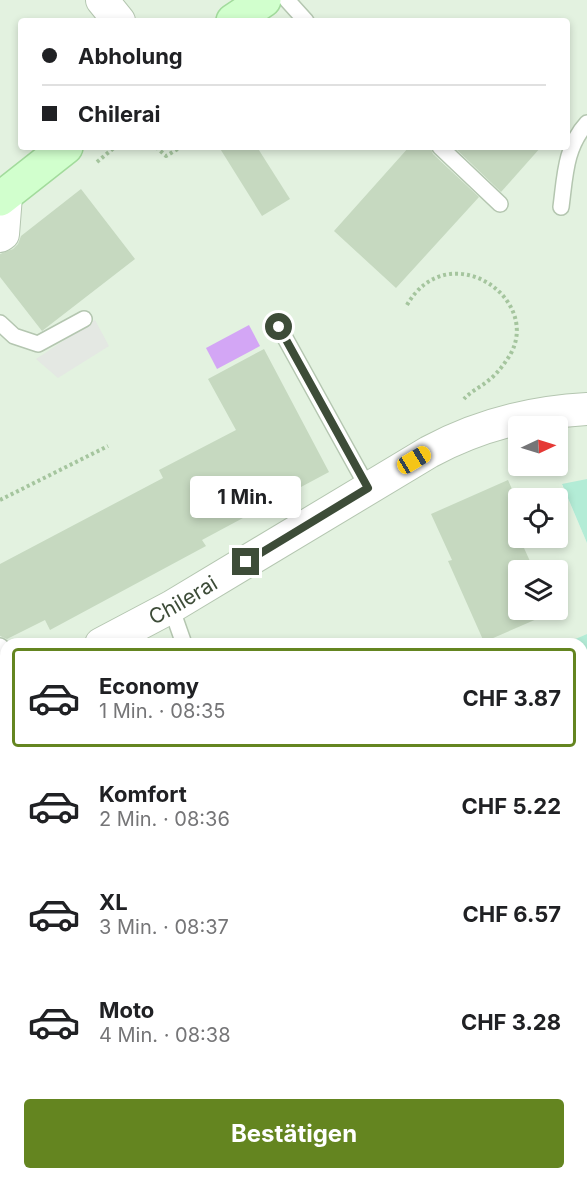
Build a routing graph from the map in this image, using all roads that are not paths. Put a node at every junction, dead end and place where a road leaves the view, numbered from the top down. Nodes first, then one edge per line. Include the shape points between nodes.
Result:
1 (102, 0) edge
2 (264, 0) edge
3 (287, 0) edge
4 (117, 18) edge
5 (237, 18) edge
6 (303, 18) edge
7 (587, 123) edge
8 (62, 150) edge
9 (443, 150) edge
10 (3, 198) edge
11 (500, 204) dead end
12 (561, 207) dead end
13 (0, 236) edge
14 (84, 319) dead end
15 (0, 323) edge
16 (279, 327) dead end
17 (587, 409) edge
18 (368, 488) junction
19 (171, 607) junction
20 (112, 638) edge
21 (182, 638) edge

1 - 4 street
2 - 5 street
3 - 6 lane
7 - 12 lane via 568,155
8 - 10 street
9 - 11 lane
10 - 13 street
14 - 15 lane via 38,344 14,336
16 - 18 lane
17 - 18 street, Chilerai via 544,414 473,431
18 - 19 street, Chilerai
19 - 20 street, Chilerai
19 - 21 lane

